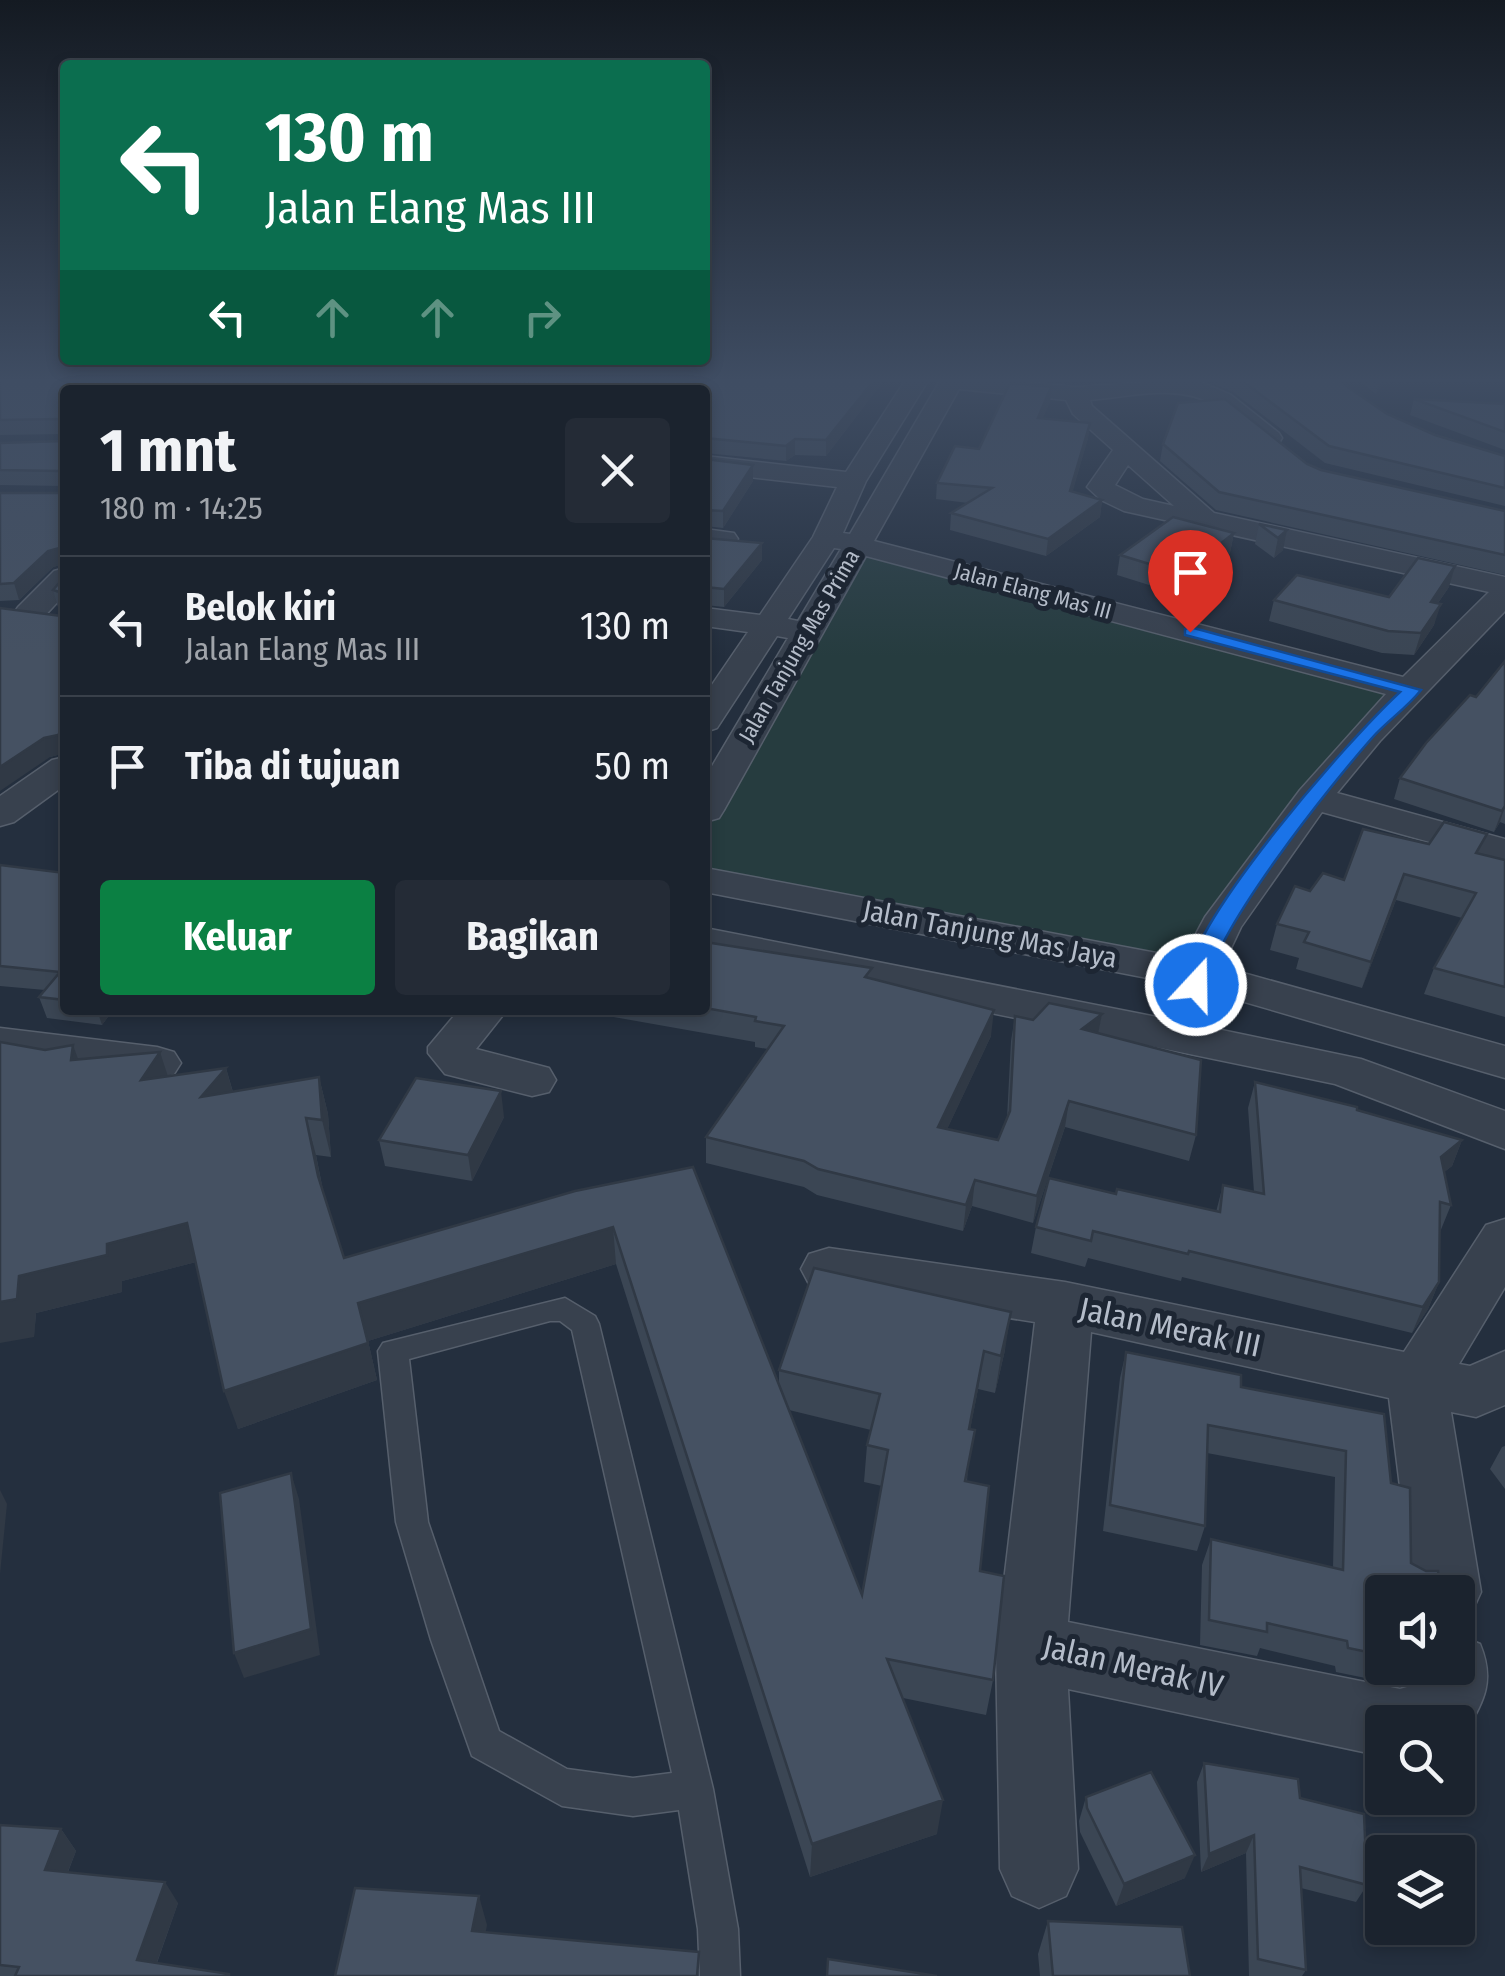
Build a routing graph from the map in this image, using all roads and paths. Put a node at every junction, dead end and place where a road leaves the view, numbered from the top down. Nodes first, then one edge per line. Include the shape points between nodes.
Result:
1 (768, 471) edge
2 (862, 471) edge
3 (886, 471) edge
4 (1109, 471) edge
5 (1149, 471) edge
6 (853, 481) junction
7 (1205, 520) junction
8 (842, 541) junction
9 (60, 580) edge
10 (1505, 590) edge
11 (14, 614) edge
12 (710, 619) edge
13 (60, 621) edge
14 (761, 634) junction
15 (710, 636) edge
16 (804, 638) junction
17 (1412, 690) junction
18 (710, 713) edge
19 (1313, 798) junction
20 (710, 801) edge
21 (1505, 850) edge
22 (710, 881) edge
23 (710, 942) edge
24 (1193, 1002) junction
25 (480, 1015) edge
26 (0, 1043) edge
27 (1505, 1062) edge
28 (157, 1063) edge
29 (532, 1080) dead end
30 (1505, 1131) edge
31 (1505, 1240) edge
32 (829, 1269) edge
33 (1064, 1304) junction
34 (1505, 1375) edge
35 (1417, 1382) junction
36 (1445, 1575) edge
37 (1030, 1648) junction
38 (1365, 1716) edge
39 (694, 1789) junction
40 (1039, 1868) dead end
41 (720, 1976) edge

1 - 6 street
2 - 6 street, Jalan Tanjung Mas Prima
3 - 8 street, Jalan Tanjung Mas Prima
4 - 7 street via 1104,491
5 - 7 street
6 - 8 street, Jalan Tanjung Mas Prima
7 - 10 street
8 - 14 street, Jalan Tanjung Mas Prima
8 - 16 street, Jalan Tanjung Mas Prima
8 - 17 street, Jalan Elang Mas III
9 - 11 street
10 - 17 street
11 - 13 street
12 - 14 street
14 - 15 street
14 - 16 street
14 - 18 street, Jalan Tanjung Mas Prima
16 - 20 street, Jalan Tanjung Mas Prima
17 - 19 street
19 - 21 street
19 - 24 street via 1220,926
22 - 24 street, Jalan Tanjung Mas Jaya
23 - 24 street
24 - 27 street, Jalan Tanjung Mas Jaya
24 - 30 street via 1344,1070
25 - 29 street via 452,1047 454,1056
26 - 28 street
31 - 35 street
32 - 33 street, Jalan Merak III
33 - 35 street, Jalan Merak III
33 - 37 street, Jalan Merak IV
34 - 35 street, Jalan Merak III via 1476,1392
35 - 36 street
37 - 38 street, Jalan Merak IV
37 - 40 street
39 - 39 lane via 585,1324 565,1309 550,1310 393,1351 412,1522 485,1743 562,1788 633,1798
39 - 41 lane

